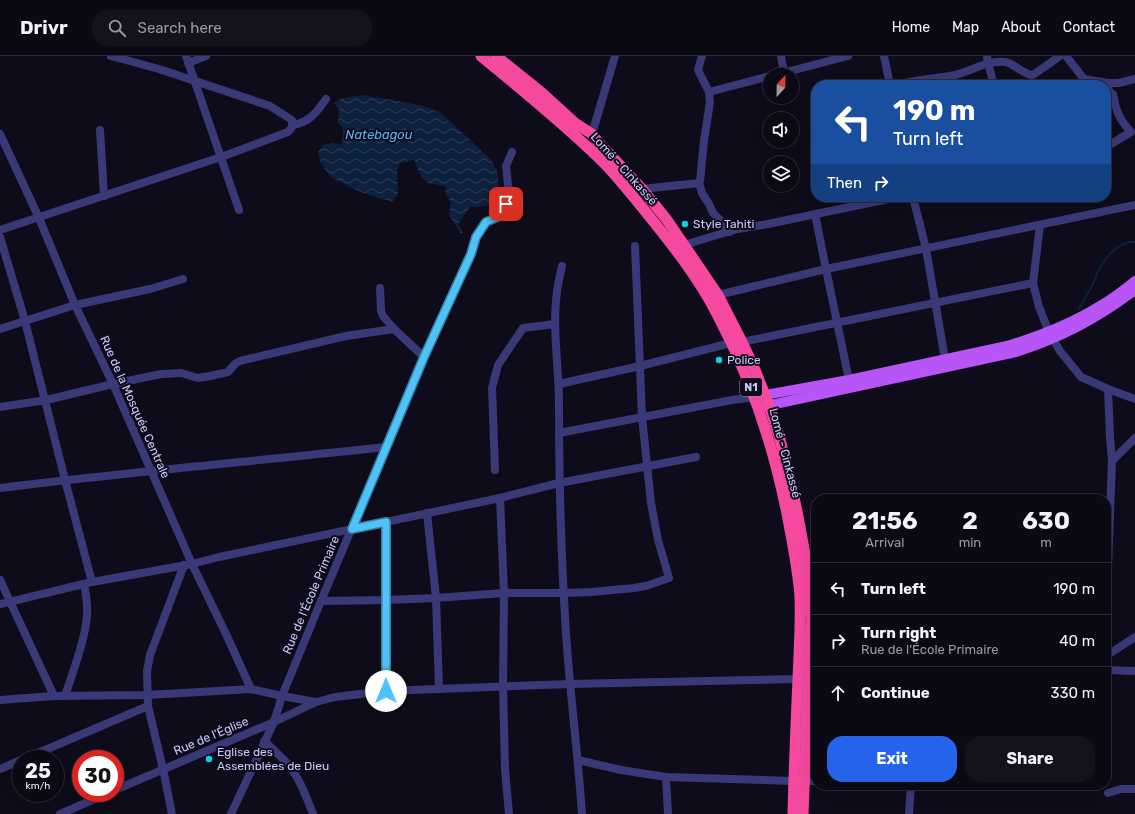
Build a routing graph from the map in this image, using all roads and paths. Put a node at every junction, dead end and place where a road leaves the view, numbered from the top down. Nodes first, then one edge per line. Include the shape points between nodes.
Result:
1 (111, 56) edge
2 (206, 56) edge
3 (481, 56) edge
4 (496, 56) edge
5 (616, 56) edge
6 (702, 56) edge
7 (782, 56) edge
8 (848, 56) edge
9 (884, 56) edge
10 (1060, 56) edge
11 (1066, 56) edge
12 (187, 59) edge
13 (988, 60) edge
14 (783, 68) edge
15 (799, 69) edge
16 (763, 78) edge
17 (1135, 79) edge
18 (889, 80) edge
19 (918, 80) edge
20 (993, 80) edge
21 (1090, 80) edge
22 (194, 81) junction
23 (1111, 83) edge
24 (708, 92) junction
25 (1111, 93) edge
26 (326, 99) dead end
27 (292, 125) junction
28 (100, 130) dead end
29 (0, 134) edge
30 (592, 134) junction
31 (1111, 144) edge
32 (512, 152) dead end
33 (221, 157) junction
34 (699, 183) junction
35 (642, 190) junction
36 (104, 196) junction
37 (874, 202) edge
38 (914, 202) edge
39 (1135, 205) edge
40 (239, 210) dead end
41 (815, 214) junction
42 (39, 218) junction
43 (1040, 225) junction
44 (0, 230) edge
45 (730, 232) junction
46 (0, 237) edge
47 (684, 245) junction
48 (635, 246) dead end
49 (926, 249) junction
50 (562, 266) dead end
51 (826, 269) junction
52 (183, 279) dead end
53 (1135, 281) edge
54 (1033, 283) junction
55 (380, 288) dead end
56 (1135, 290) edge
57 (718, 295) junction
58 (936, 304) junction
59 (76, 305) junction
60 (25, 321) junction
61 (837, 323) junction
62 (555, 324) junction
63 (0, 328) edge
64 (394, 329) junction
65 (1050, 336) junction
66 (737, 343) junction
67 (424, 357) junction
68 (945, 359) junction
69 (640, 366) junction
70 (849, 380) junction
71 (113, 384) junction
72 (559, 384) junction
73 (1108, 389) junction
74 (1135, 399) edge
75 (46, 400) junction
76 (762, 401) junction
77 (0, 407) edge
78 (642, 416) junction
79 (559, 433) junction
80 (1135, 438) edge
81 (386, 447) junction
82 (696, 457) dead end
83 (1112, 461) junction
84 (648, 465) junction
85 (150, 470) junction
86 (495, 470) dead end
87 (65, 480) junction
88 (559, 483) junction
89 (0, 488) edge
90 (1110, 494) edge
91 (500, 498) junction
92 (427, 513) junction
93 (386, 522) junction
94 (352, 529) junction
95 (188, 564) junction
96 (0, 580) edge
97 (88, 583) junction
98 (504, 593) junction
99 (563, 593) junction
100 (436, 598) junction
101 (386, 600) junction
102 (321, 601) junction
103 (10, 602) junction
104 (0, 604) edge
105 (1135, 637) edge
106 (1111, 653) edge
107 (1111, 670) edge
108 (1135, 671) edge
109 (808, 678) edge
110 (570, 684) junction
111 (503, 686) junction
112 (439, 689) junction
113 (251, 690) junction
114 (386, 691) junction
115 (148, 695) junction
116 (54, 696) junction
117 (65, 696) junction
118 (282, 696) junction
119 (0, 700) edge
120 (316, 702) junction
121 (148, 706) junction
122 (274, 722) junction
123 (264, 741) junction
124 (45, 750) edge
125 (578, 760) junction
126 (12, 764) edge
127 (0, 769) edge
128 (163, 769) junction
129 (666, 777) junction
130 (799, 781) junction
131 (811, 781) edge
132 (124, 786) edge
133 (1135, 789) edge
134 (911, 790) edge
135 (1108, 793) dead end
136 (87, 802) edge
137 (60, 814) edge
138 (172, 814) edge
139 (231, 814) edge
140 (313, 814) edge
141 (509, 814) edge
142 (582, 814) edge
143 (668, 814) edge
144 (792, 814) edge
145 (803, 814) edge
146 (909, 814) edge

1 - 22 street
2 - 12 street
3 - 66 highway, Lomé - Cinkassé / N1 via 601,159 683,260
4 - 30 highway, Lomé - Cinkassé / N1 via 575,123
5 - 30 street
6 - 24 street via 698,70
7 - 14 street
8 - 15 street
9 - 18 street
10 - 13 street via 1033,75 1023,73 1008,63
11 - 21 street via 1084,79
12 - 22 street
13 - 19 street via 956,75
13 - 20 street
16 - 24 street
17 - 23 street
22 - 27 street via 270,106 292,120
22 - 33 street
24 - 34 street via 710,102
25 - 31 street via 1115,108 1131,132
26 - 27 street via 315,114 299,124
27 - 33 street via 288,132
28 - 36 street
29 - 42 street, Rue de la Mosquée Centrale
30 - 35 highway, Lomé - Cinkassé / N1
32 - 67 street, Rue de l'École Primaire via 506,166 509,192 504,208 498,217 486,222 476,237 471,254
33 - 36 street
33 - 40 street
34 - 35 street
34 - 45 street via 713,213
35 - 47 highway, Lomé - Cinkassé / N1
36 - 42 street
37 - 41 street
38 - 49 street
39 - 43 street
41 - 45 street
41 - 51 street
42 - 44 street
42 - 59 street, Rue de la Mosquée Centrale
43 - 49 street
43 - 54 street
45 - 47 street
46 - 60 street
47 - 57 highway, Lomé - Cinkassé / N1
48 - 69 street
49 - 51 street
49 - 58 street
50 - 62 street via 556,293
51 - 57 street
51 - 61 street
52 - 59 street
53 - 65 main road via 1101,306
54 - 58 street
54 - 65 street
55 - 64 street via 382,314
56 - 65 main road via 1068,332
57 - 66 highway, Lomé - Cinkassé / N1
58 - 61 street
58 - 68 street
59 - 60 street
59 - 71 street, Rue de la Mosquée Centrale
60 - 63 street
60 - 75 street
61 - 66 street
61 - 70 street
62 - 72 street
62 - 86 street via 523,328 498,365 492,388
64 - 67 street
64 - 71 street via 335,338 240,361 228,372 210,376 197,378 181,373 166,374
65 - 68 main road
65 - 73 street via 1082,377
65 - 76 main road via 1016,352
66 - 69 street
66 - 76 highway, Lomé - Cinkassé / N1
67 - 81 street, Rue de l'École Primaire
68 - 70 main road
69 - 72 street
69 - 78 street
70 - 76 main road
71 - 75 street
71 - 85 street, Rue de la Mosquée Centrale
72 - 79 street
73 - 74 street
73 - 83 street
75 - 77 street
75 - 87 street
76 - 78 street via 737,399
76 - 109 highway, Lomé - Cinkassé / N1 via 789,474 807,565 811,620
78 - 79 street
78 - 84 street
79 - 88 street
80 - 83 street
81 - 85 street
81 - 94 street, Rue de l'École Primaire
82 - 84 street
83 - 90 street
84 - 88 street
84 - 99 street via 653,518 669,578 634,588
85 - 87 street
85 - 95 street, Rue de la Mosquée Centrale
87 - 89 street
87 - 97 street
88 - 91 street
88 - 99 street
91 - 92 street
91 - 98 street
92 - 93 street
92 - 100 street
93 - 94 street
93 - 101 street
94 - 95 street
94 - 102 street, Rue de l'École Primaire
95 - 97 street
95 - 113 street, Rue de la Mosquée Centrale via 226,634
95 - 115 street via 150,655 147,671
96 - 103 street
97 - 103 street
97 - 117 street via 86,625
98 - 99 street
98 - 100 street
98 - 111 street
99 - 110 street
100 - 101 street
100 - 112 street
101 - 102 street
101 - 114 street
102 - 118 street, Rue de l'École Primaire
103 - 104 street
103 - 116 street
105 - 106 street
107 - 108 street
109 - 110 street
109 - 130 highway, Lomé - Cinkassé / N1
110 - 111 street
110 - 125 street
111 - 112 street
111 - 141 street
112 - 114 street
113 - 115 street
113 - 118 street
114 - 120 street
115 - 117 street
115 - 121 street
116 - 117 street
116 - 119 street
118 - 120 street
118 - 122 street, Rue de l'École Primaire
120 - 122 street, Rue de l'Église
121 - 124 street
121 - 128 street
122 - 123 street, Rue de l'École Primaire
122 - 128 street, Rue de l'Église
123 - 139 street, Rue de l'École Primaire
123 - 140 street via 292,769
125 - 129 street
125 - 142 street
126 - 127 street
128 - 132 street, Rue de l'Église
128 - 138 street
129 - 130 street
129 - 143 street
130 - 131 street
130 - 144 highway, Lomé - Cinkassé / N1
130 - 145 highway, Lomé - Cinkassé / N1
133 - 135 street via 1121,789
134 - 146 street
136 - 137 street

